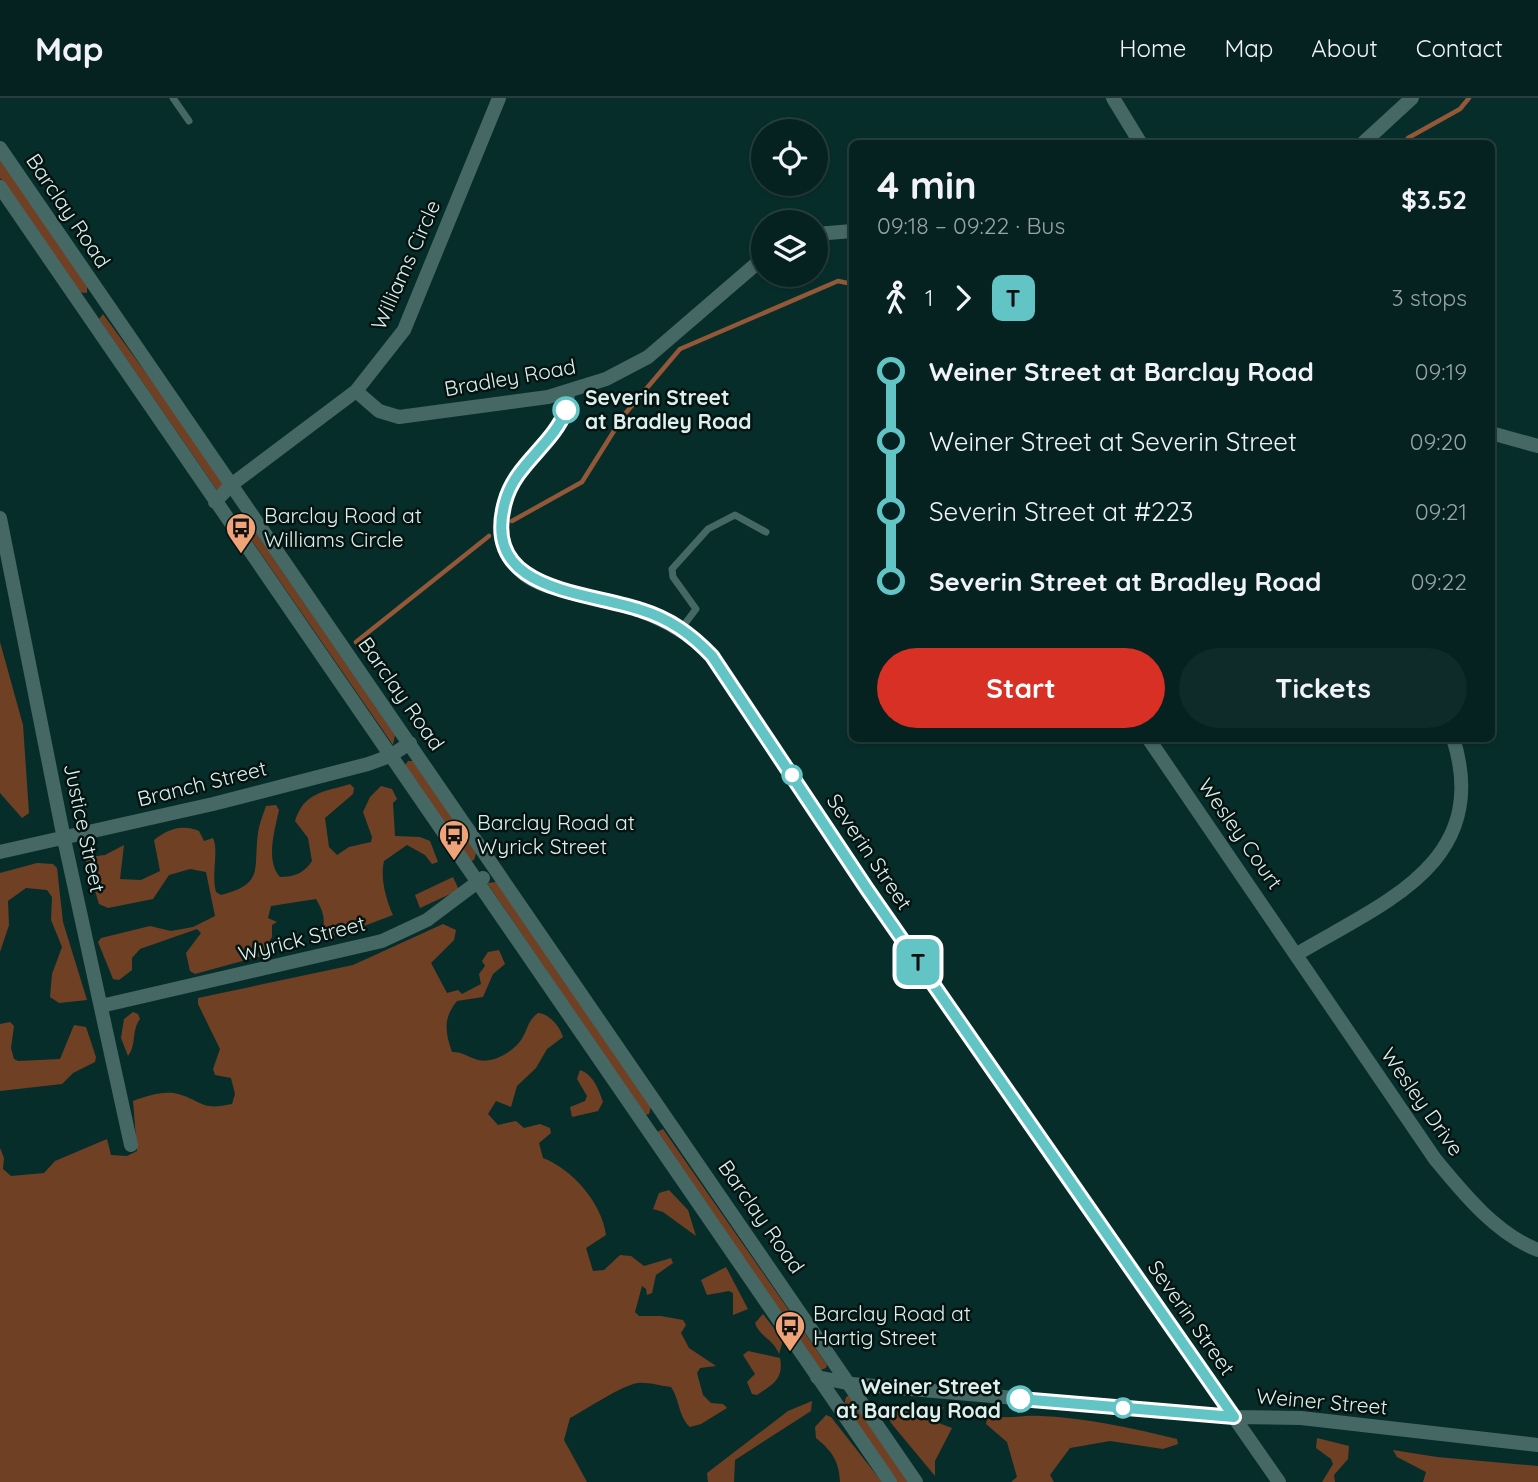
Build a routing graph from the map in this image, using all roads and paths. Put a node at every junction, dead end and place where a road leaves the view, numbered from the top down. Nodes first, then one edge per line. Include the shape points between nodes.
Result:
1 (173, 98) edge
2 (499, 98) edge
3 (1113, 98) edge
4 (1412, 98) edge
5 (189, 121) dead end
6 (1139, 140) edge
7 (1368, 140) edge
8 (0, 148) edge
9 (0, 187) edge
10 (849, 231) edge
11 (828, 233) edge
12 (751, 268) edge
13 (102, 298) junction
14 (85, 309) junction
15 (356, 391) junction
16 (568, 393) junction
17 (1495, 434) edge
18 (1538, 446) edge
19 (231, 485) junction
20 (215, 502) junction
21 (0, 519) edge
22 (766, 532) dead end
23 (681, 629) junction
24 (1151, 742) edge
25 (1454, 742) edge
26 (410, 743) junction
27 (390, 756) junction
28 (64, 839) junction
29 (0, 852) edge
30 (494, 870) junction
31 (477, 882) junction
32 (1297, 954) junction
33 (101, 1006) junction
34 (665, 1115) junction
35 (646, 1127) junction
36 (131, 1144) dead end
37 (1538, 1250) edge
38 (817, 1377) junction
39 (852, 1384) junction
40 (1234, 1417) junction
41 (1538, 1445) edge
42 (890, 1482) edge
43 (916, 1482) edge
44 (1279, 1482) edge

1 - 5 lane
2 - 15 street, Williams Circle via 404,330
3 - 6 street
4 - 7 street
8 - 13 street, Barclay Road
9 - 14 street, Barclay Road
10 - 11 street
12 - 16 street, Bradley Road via 648,357
13 - 14 street, Barclay Road
13 - 19 street, Barclay Road
14 - 20 street, Barclay Road
15 - 16 street, Bradley Road via 379,411 399,417
15 - 19 street, Williams Circle
16 - 23 street, Severin Street via 560,424 528,460 507,494 502,526 507,550 520,571 535,581 642,610
17 - 18 street
19 - 20 street, Williams Circle
19 - 26 street, Barclay Road
20 - 27 street, Barclay Road
21 - 28 street, Justice Street
22 - 23 lane via 735,515 708,529 672,569 696,609
23 - 40 street, Severin Street via 726,675 867,889
24 - 32 street, Wesley Court
25 - 32 street via 1460,770 1457,823 1429,867 1397,897
26 - 27 street, Branch Street
26 - 30 street, Barclay Road
27 - 28 street, Branch Street
27 - 31 street, Barclay Road
28 - 29 street, Branch Street
28 - 33 street, Justice Street
30 - 31 street, Wyrick Street
30 - 34 street, Barclay Road
31 - 33 street, Wyrick Street via 427,920 382,941
31 - 35 street, Barclay Road
32 - 37 street, Wesley Drive via 1434,1159 1466,1197
33 - 36 street, Justice Street
34 - 35 street
34 - 39 street, Barclay Road
35 - 38 street, Barclay Road
38 - 39 street, Weiner Street
38 - 42 street, Barclay Road
39 - 40 street, Weiner Street
39 - 43 street, Barclay Road
40 - 41 street, Weiner Street via 1301,1418
40 - 44 street, Severin Street

